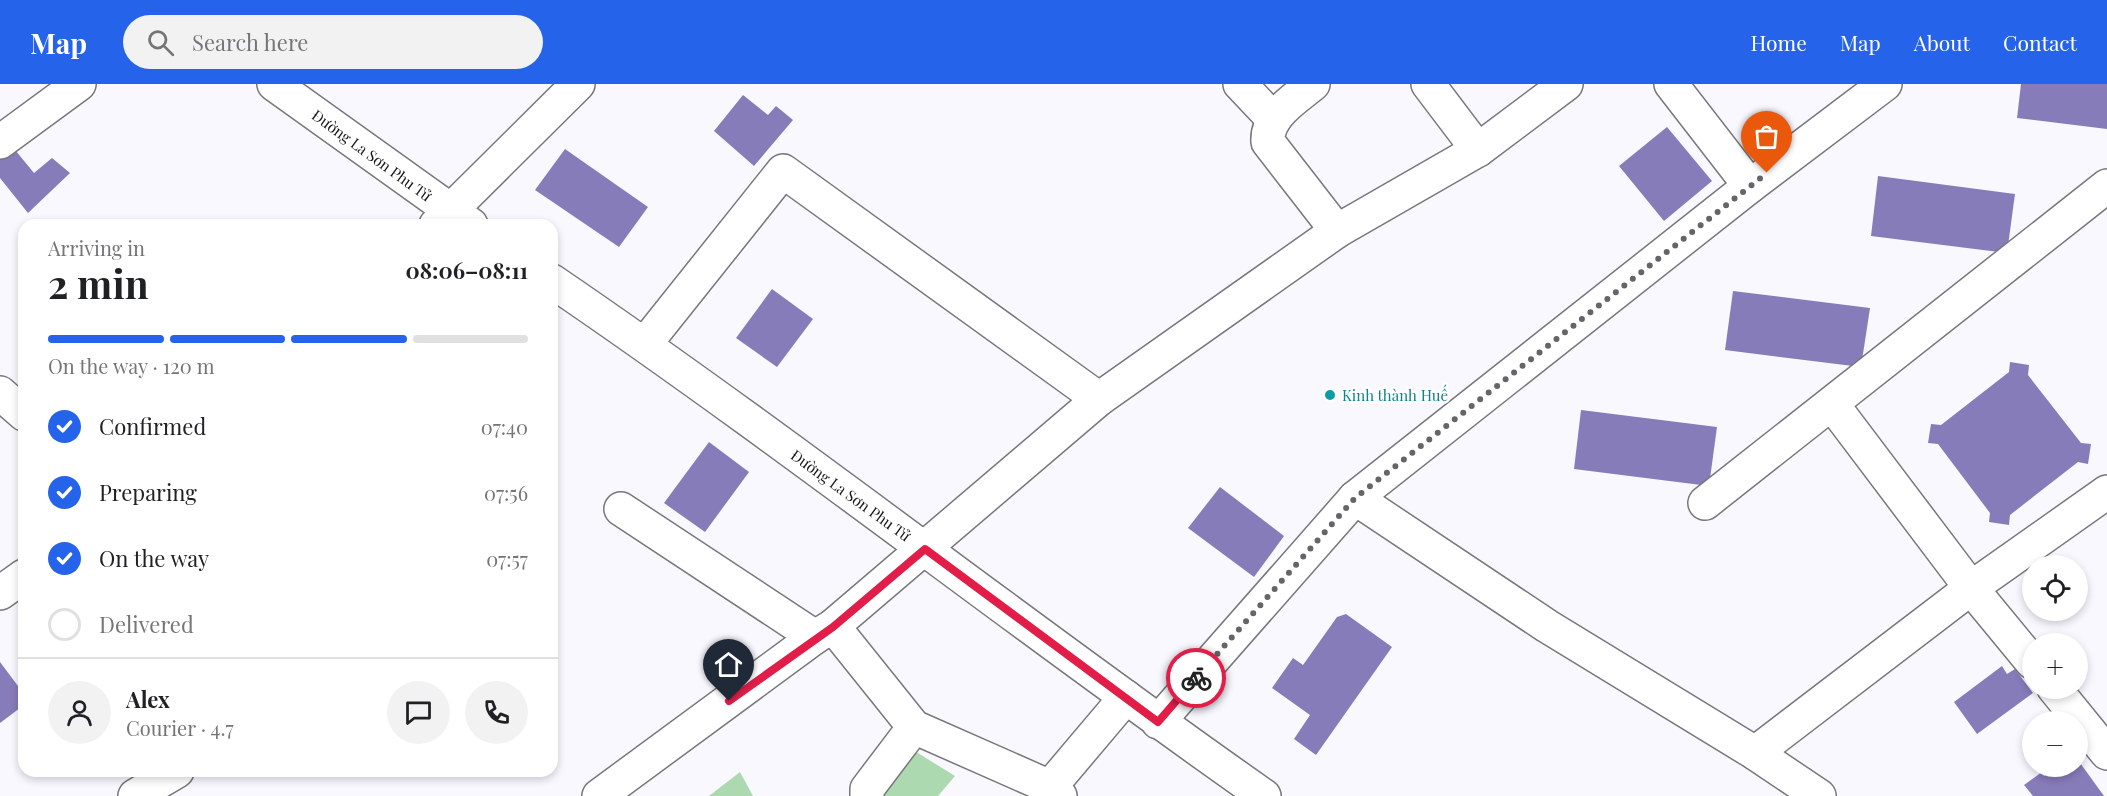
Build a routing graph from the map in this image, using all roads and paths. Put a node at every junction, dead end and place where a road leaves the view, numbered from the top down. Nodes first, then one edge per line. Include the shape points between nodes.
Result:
1 (79, 84) edge
2 (274, 84) edge
3 (578, 84) edge
4 (1240, 84) edge
5 (1313, 84) edge
6 (1428, 84) edge
7 (1566, 84) edge
8 (1671, 84) edge
9 (1885, 84) edge
10 (1274, 120) junction
11 (0, 142) edge
12 (1478, 150) junction
13 (1750, 186) junction
14 (2107, 186) edge
15 (451, 219) edge
16 (453, 219) edge
17 (1337, 231) junction
18 (558, 285) edge
19 (645, 344) junction
20 (0, 393) edge
21 (1099, 399) junction
22 (1832, 404) junction
23 (18, 409) edge
24 (2107, 492) edge
25 (1355, 498) junction
26 (1705, 502) dead end
27 (621, 509) dead end
28 (925, 549) junction
29 (18, 580) edge
30 (1971, 588) junction
31 (0, 594) edge
32 (824, 632) junction
33 (2022, 650) edge
34 (1126, 697) junction
35 (2063, 699) edge
36 (1158, 722) junction
37 (914, 727) junction
38 (1755, 753) junction
39 (2107, 753) edge
40 (167, 777) edge
41 (1055, 792) edge
42 (135, 796) edge
43 (599, 796) edge
44 (867, 796) edge
45 (1264, 796) edge
46 (1819, 796) edge

1 - 11 street
2 - 15 street, Đường La Sơn Phu Tử
3 - 16 street
4 - 10 street
5 - 10 street
6 - 12 street
7 - 12 street
8 - 13 street
9 - 13 street
10 - 17 street via 1268,142
12 - 17 street
13 - 25 street
14 - 22 street
17 - 21 street
18 - 19 street, Đường La Sơn Phu Tử
19 - 21 street via 783,171
19 - 28 street, Đường La Sơn Phu Tử
20 - 23 street
21 - 28 street
22 - 26 street
22 - 30 street
24 - 30 street
25 - 36 street
25 - 38 street via 1547,626
27 - 32 street
28 - 32 street
28 - 34 street, Đường La Sơn Phu Tử
29 - 31 street
30 - 33 street
30 - 38 street
32 - 37 street
32 - 43 street
34 - 36 street, Đường La Sơn Phu Tử
34 - 41 street
35 - 39 street
36 - 45 street, Đường La Sơn Phu Tử
37 - 41 street
37 - 44 street via 867,789
38 - 46 street
40 - 42 street

